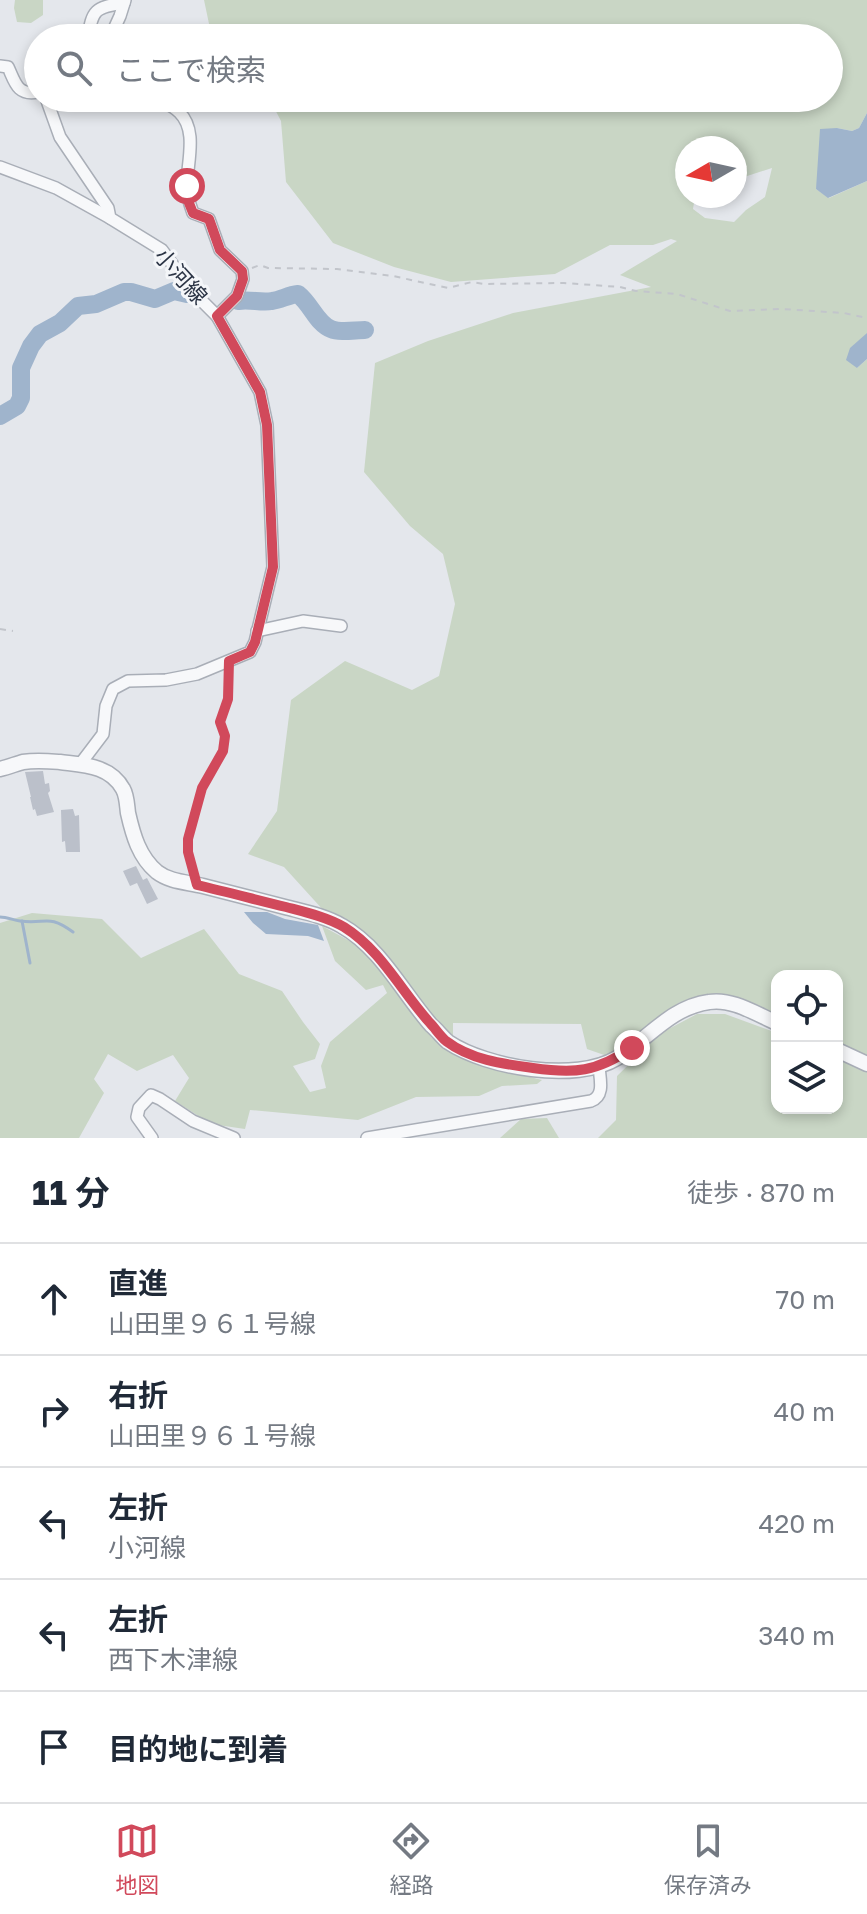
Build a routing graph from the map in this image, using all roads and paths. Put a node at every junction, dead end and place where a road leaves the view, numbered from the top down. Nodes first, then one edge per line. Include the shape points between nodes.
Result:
1 (125, 2) edge
2 (89, 24) edge
3 (116, 24) edge
4 (0, 66) edge
5 (24, 92) edge
6 (51, 112) edge
7 (178, 112) edge
8 (0, 167) edge
9 (110, 218) junction
10 (242, 271) junction
11 (217, 316) junction
12 (867, 318) edge
13 (341, 626) dead end
14 (0, 629) edge
15 (13, 631) dead end
16 (257, 631) junction
17 (229, 661) junction
18 (81, 763) junction
19 (0, 769) edge
20 (197, 885) junction
21 (771, 1020) edge
22 (843, 1053) edge
23 (867, 1064) edge
24 (599, 1067) junction
25 (152, 1138) edge
26 (234, 1138) edge
27 (367, 1138) edge

1 - 2 street via 97,10
1 - 3 street
4 - 5 street via 8,67
6 - 9 street via 60,137
7 - 10 street via 191,145 187,186 193,213 209,219 220,250
8 - 9 street, 小河線 via 56,188
9 - 11 street, 小河線 via 162,250
10 - 11 street via 237,296
10 - 12 path via 260,265 337,269 448,288 472,282 620,287 677,294 730,311 782,309
11 - 16 street, 小河線 via 260,392 267,425 273,567
13 - 16 street via 303,621
14 - 15 path
16 - 17 street, 小河線 via 250,652
17 - 18 street via 197,674 128,681 113,689 103,734
17 - 20 path via 228,699 220,722 223,751 202,788 188,839
18 - 19 street via 44,760
18 - 20 street via 112,777 124,790 139,852 157,872
20 - 24 street via 343,926 390,971 446,1040 467,1053 544,1070
21 - 24 street via 737,1005 711,1001 687,1007
22 - 23 street
24 - 27 street via 599,1095 591,1101
25 - 26 street via 137,1117 151,1095

